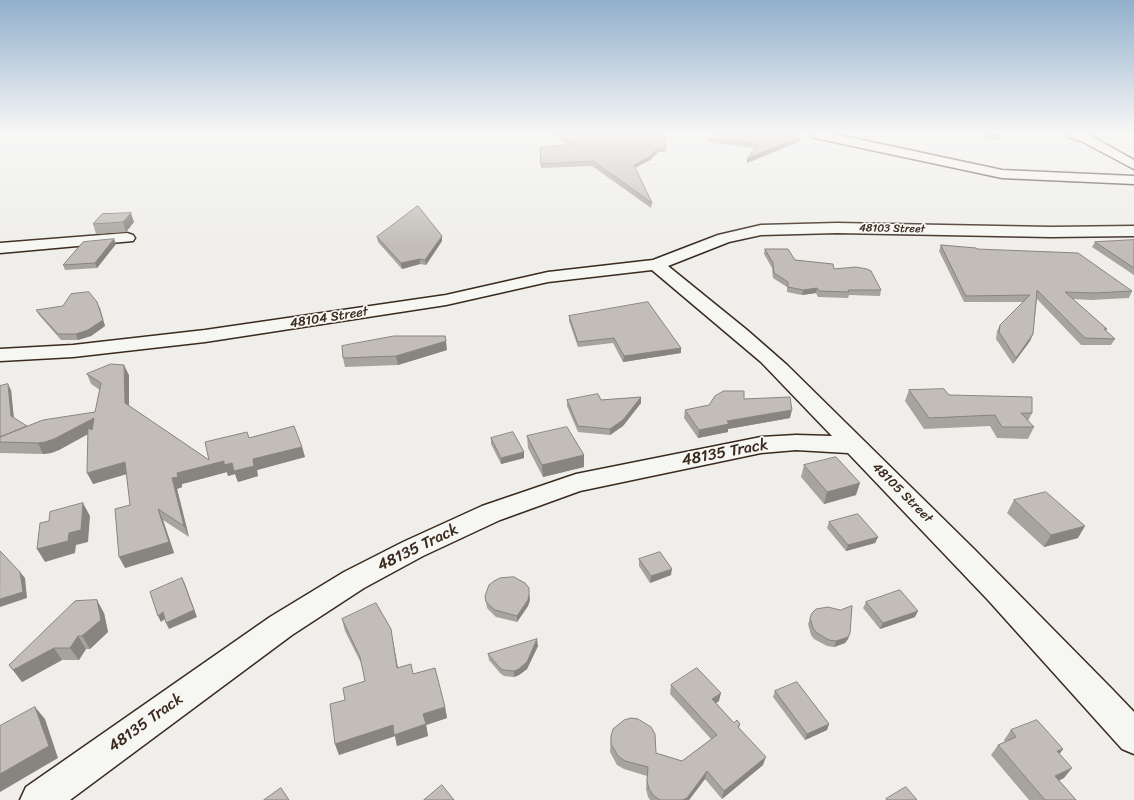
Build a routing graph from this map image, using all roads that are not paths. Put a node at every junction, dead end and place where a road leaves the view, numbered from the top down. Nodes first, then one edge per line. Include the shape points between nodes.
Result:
1 (991, 171) edge
2 (1134, 180) edge
3 (1134, 231) edge
4 (127, 238) dead end
5 (0, 248) edge
6 (656, 265) junction
7 (0, 355) edge
8 (855, 446) junction
9 (1134, 737) edge
10 (39, 800) edge

1 - 2 street via 1002,174
3 - 6 street, 48103 Street via 829,228 761,230 724,238
4 - 5 street
6 - 7 street, 48104 Street via 548,277 446,300 205,336 73,351
6 - 8 street, 48105 Street via 763,354
8 - 9 street, 48105 Street via 930,521
8 - 10 street, 48135 Track via 786,442 761,445 576,483 491,513 354,580 294,618

